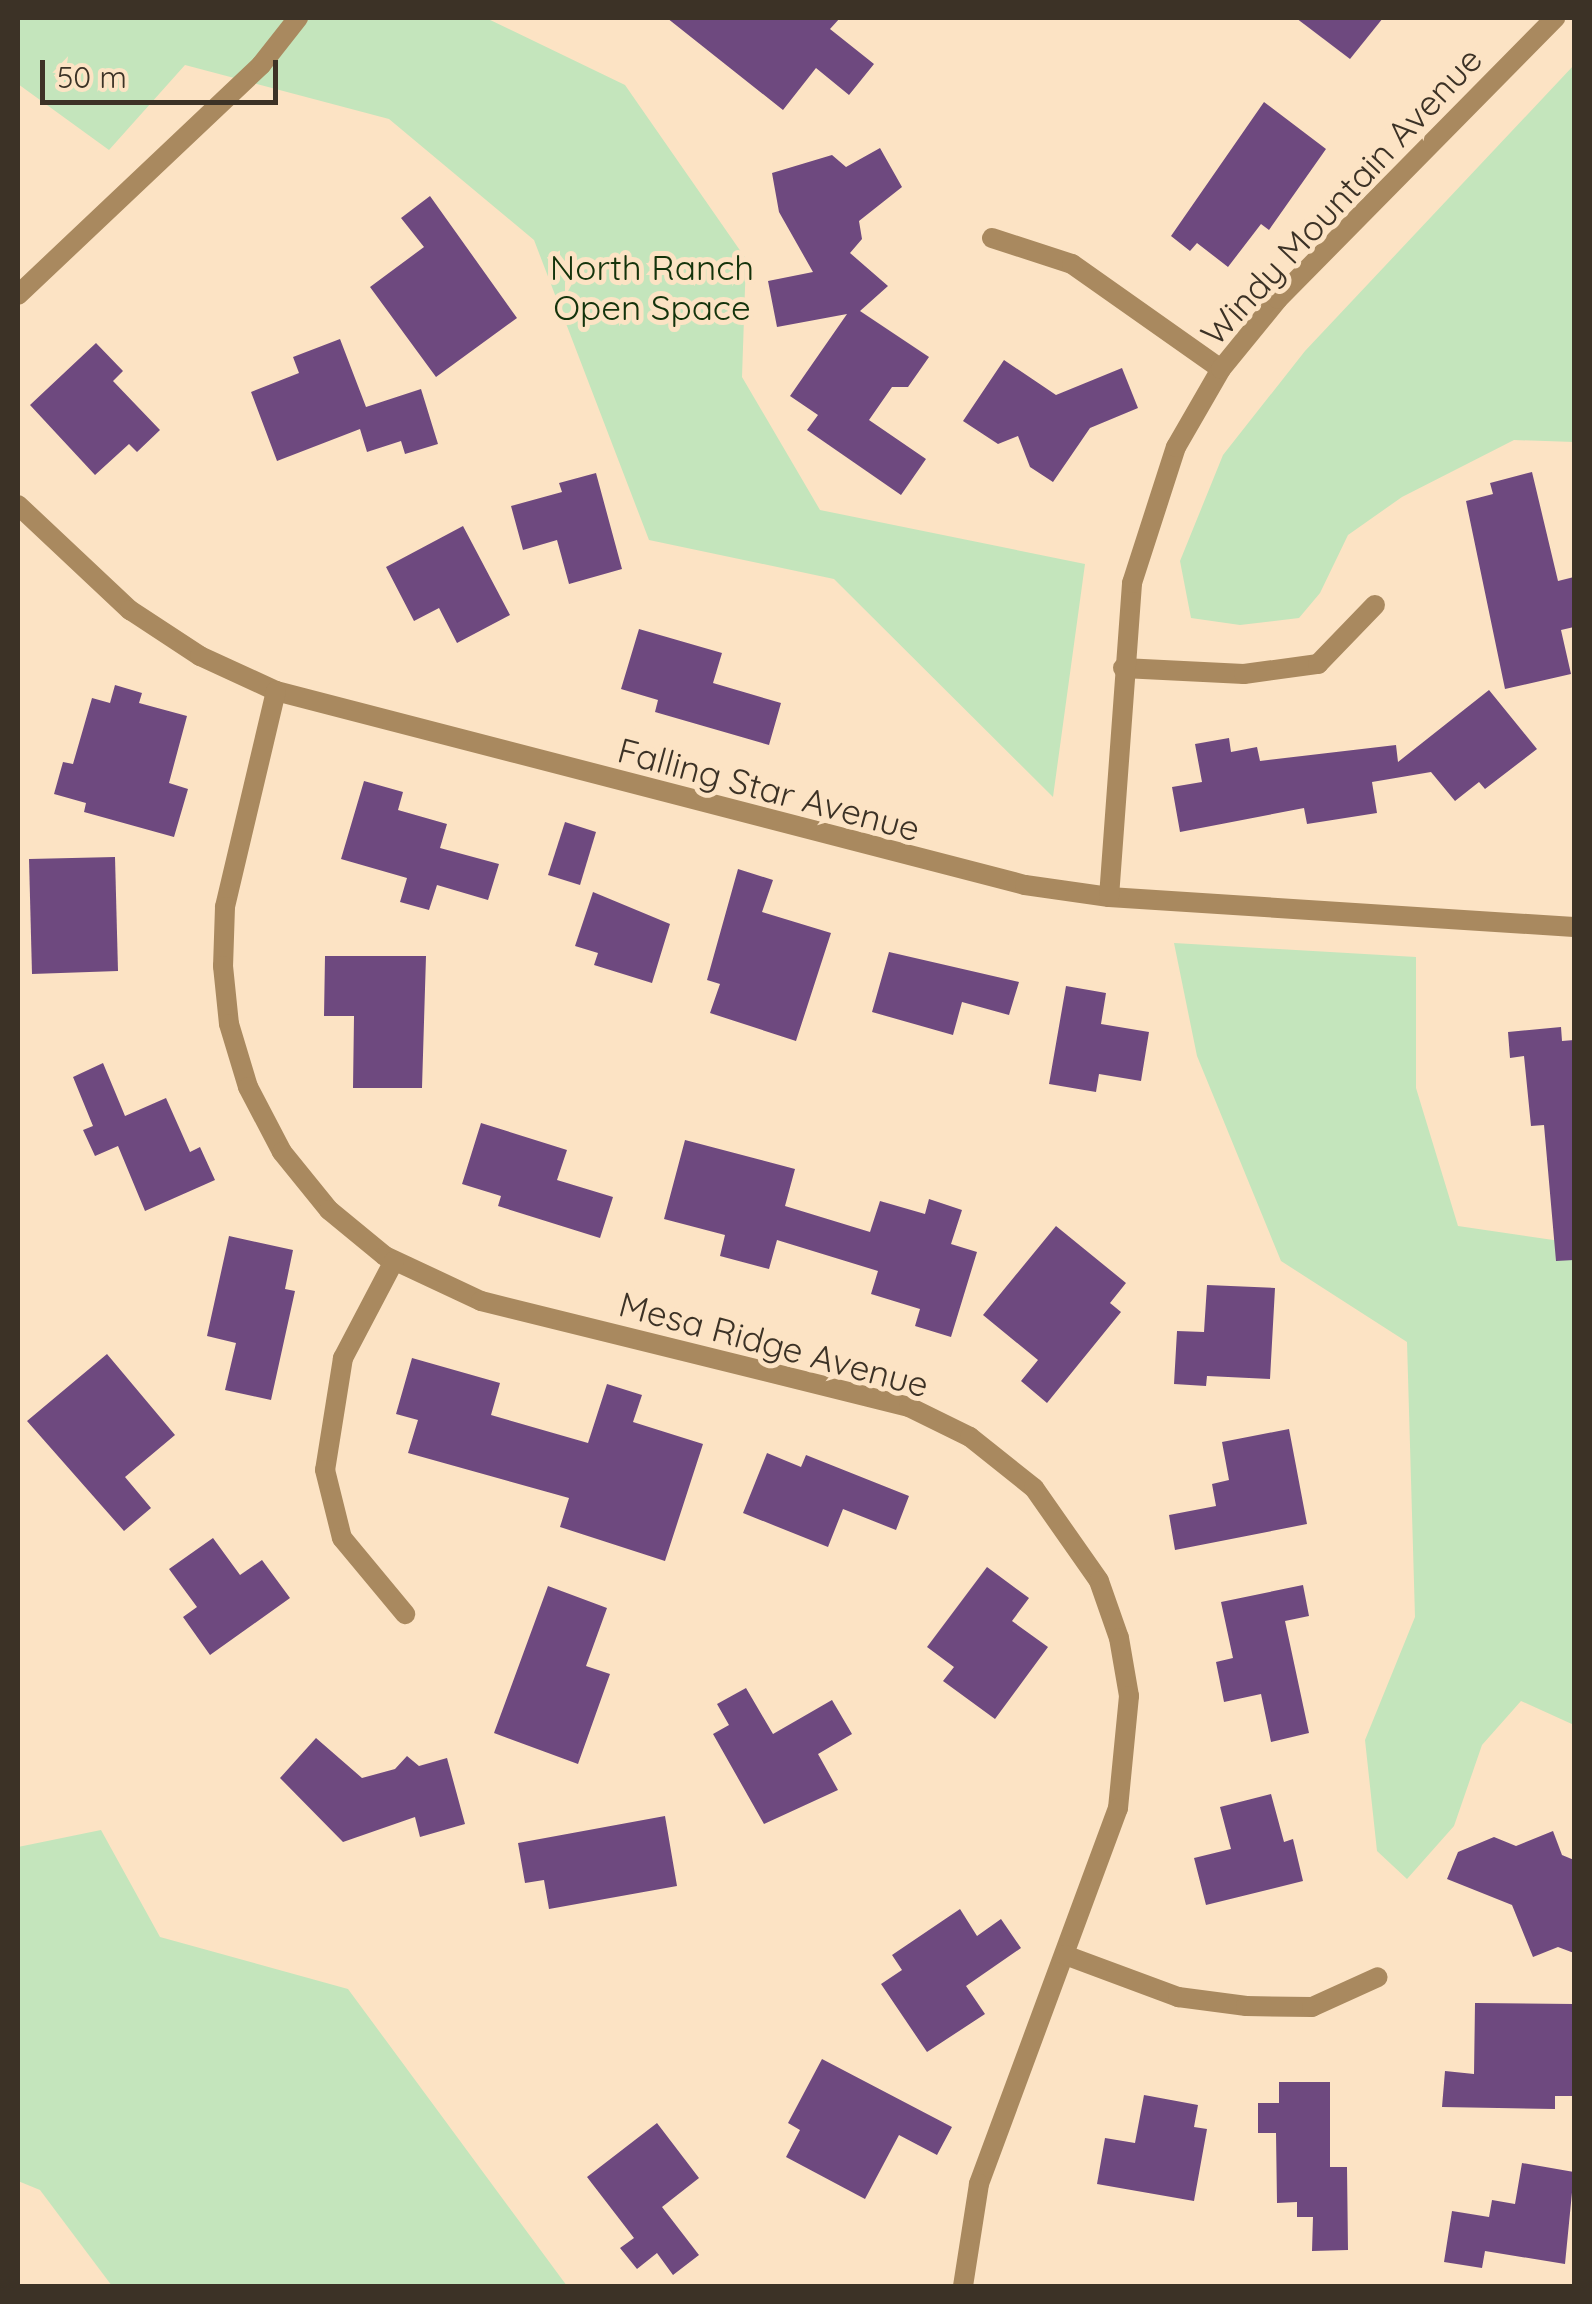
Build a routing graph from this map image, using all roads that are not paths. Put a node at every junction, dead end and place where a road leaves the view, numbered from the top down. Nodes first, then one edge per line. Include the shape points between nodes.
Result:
1 (298, 18) edge
2 (1555, 18) edge
3 (992, 238) dead end
4 (18, 295) edge
5 (1221, 369) junction
6 (18, 505) edge
7 (1375, 605) dead end
8 (1123, 668) junction
9 (276, 691) junction
10 (1109, 897) junction
11 (1574, 927) edge
12 (394, 1262) junction
13 (405, 1614) dead end
14 (1065, 1954) junction
15 (1378, 1977) dead end
16 (963, 2286) edge

1 - 4 street via 261,65
2 - 5 street, Windy Mountain Avenue via 1278,299
3 - 5 street via 1072,264
5 - 8 street, Windy Mountain Avenue via 1176,447 1149,516 1132,583
6 - 9 street, Falling Star Avenue via 130,610 200,656
7 - 8 street via 1318,664 1244,674
8 - 10 street, Windy Mountain Avenue
9 - 10 street, Falling Star Avenue via 940,868
9 - 12 street, Mesa Ridge Avenue via 225,906 229,1024 248,1087 282,1152 329,1210
10 - 11 street, Falling Star Avenue
12 - 13 street via 342,1358 326,1470 342,1538
12 - 14 street, Mesa Ridge Avenue via 481,1302 909,1407 970,1437 1034,1488 1098,1581 1119,1638 1129,1696 1118,1808
14 - 15 street via 1178,1997 1246,2006 1312,2007
14 - 16 street, Mesa Ridge Avenue via 979,2184

